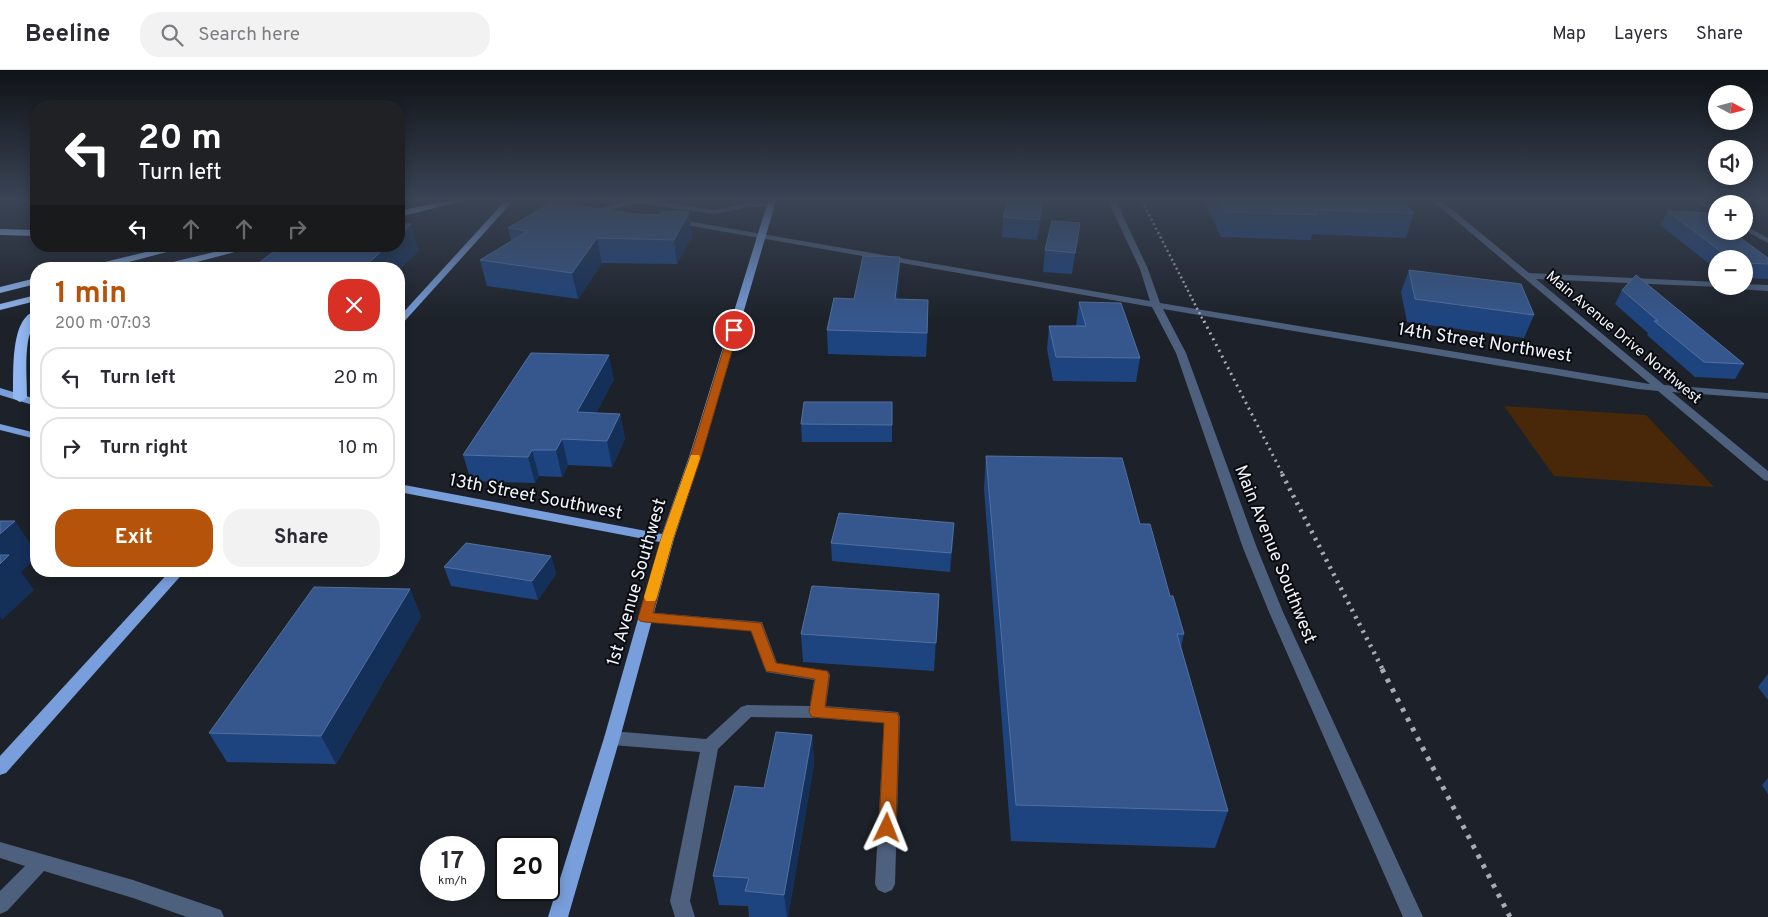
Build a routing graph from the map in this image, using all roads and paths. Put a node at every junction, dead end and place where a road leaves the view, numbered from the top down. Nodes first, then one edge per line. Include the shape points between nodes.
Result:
1 (473, 241) edge
2 (759, 241) edge
3 (786, 241) edge
4 (1131, 241) edge
5 (1484, 241) edge
6 (160, 252) edge
7 (226, 252) edge
8 (204, 257) junction
9 (118, 262) edge
10 (184, 262) edge
11 (188, 262) edge
12 (1527, 276) junction
13 (30, 282) edge
14 (1708, 285) edge
15 (1753, 287) edge
16 (1768, 288) edge
17 (0, 290) edge
18 (30, 300) edge
19 (1156, 305) junction
20 (0, 307) edge
21 (405, 315) edge
22 (30, 318) edge
23 (1661, 388) junction
24 (0, 391) edge
25 (1768, 396) edge
26 (20, 398) junction
27 (30, 401) edge
28 (0, 427) edge
29 (30, 434) edge
30 (1768, 477) edge
31 (405, 489) edge
32 (667, 539) junction
33 (173, 577) edge
34 (645, 618) junction
35 (817, 712) junction
36 (612, 738) junction
37 (710, 746) junction
38 (0, 768) edge
39 (0, 850) edge
40 (41, 862) junction
41 (885, 884) dead end
42 (0, 905) edge
43 (214, 917) edge
44 (558, 917) edge
45 (685, 917) edge
46 (1413, 917) edge

1 - 21 main road
2 - 32 main road, 1st Avenue Southwest via 696,454
3 - 19 street, 14th Street Northwest
4 - 19 street, Main Avenue Southwest
5 - 12 street, Main Avenue Drive Northwest
6 - 9 highway
7 - 8 highway
8 - 10 highway
8 - 11 highway
12 - 14 street
12 - 23 street, Main Avenue Drive Northwest
13 - 17 highway
15 - 16 street
18 - 20 highway
19 - 23 street, 14th Street Northwest
19 - 46 street, Main Avenue Southwest via 1181,353 1276,612
22 - 26 highway via 23,331
23 - 25 street, 14th Street Northwest
23 - 30 street, Main Avenue Drive Northwest
24 - 26 main road
26 - 27 main road
28 - 29 main road
31 - 32 main road, 13th Street Southwest
32 - 34 main road, 1st Avenue Southwest
33 - 38 main road
34 - 35 street via 757,626 770,668 822,675
34 - 36 main road, 1st Avenue Southwest
35 - 37 street via 747,711
35 - 41 street via 892,717
36 - 37 street
36 - 44 main road, 1st Avenue Southwest
37 - 45 street via 680,901
39 - 40 street
40 - 42 street
40 - 43 street

